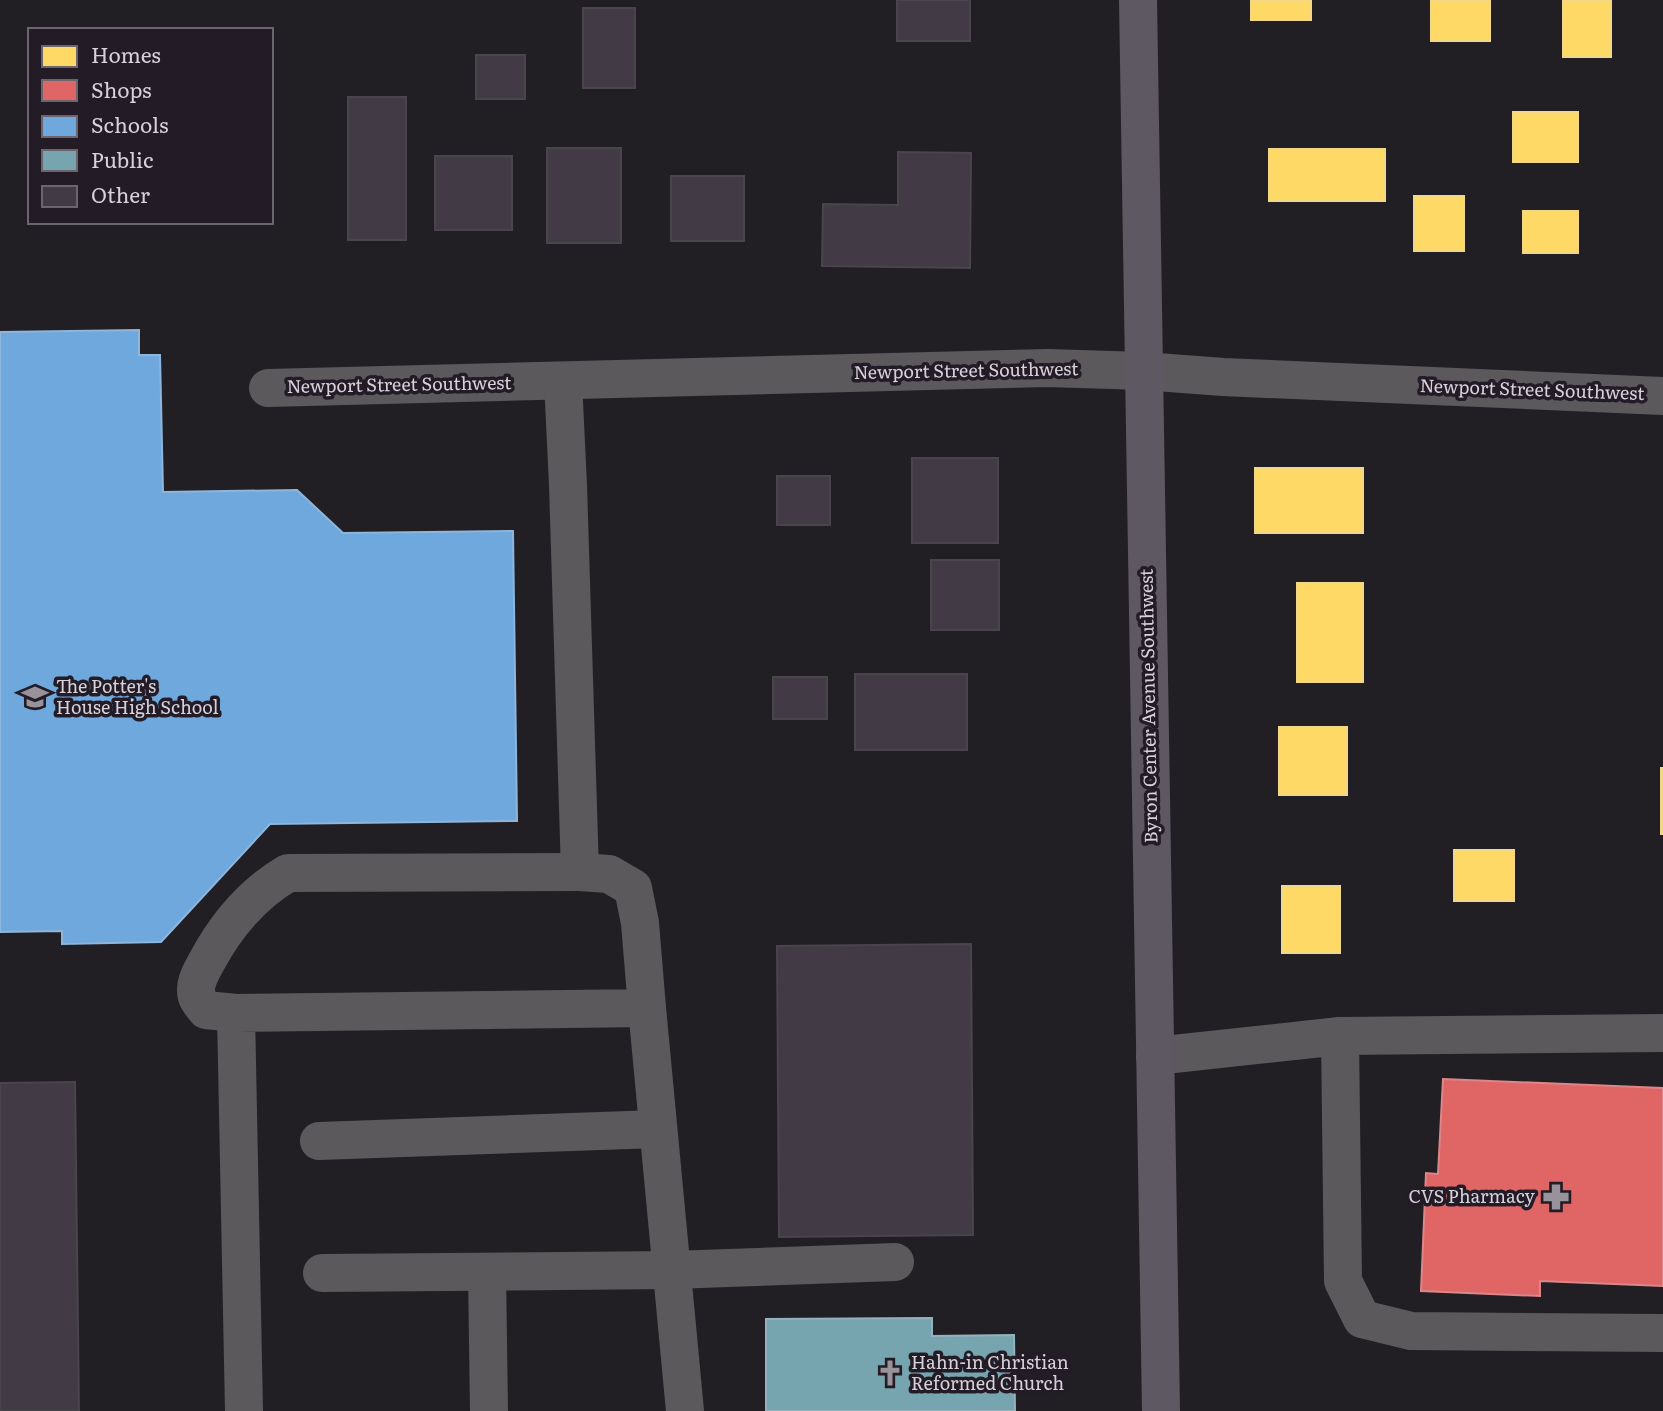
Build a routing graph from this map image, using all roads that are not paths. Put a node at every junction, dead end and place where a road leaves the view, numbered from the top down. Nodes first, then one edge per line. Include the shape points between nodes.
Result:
1 (1138, 0) edge
2 (1143, 371) junction
3 (563, 381) junction
4 (268, 388) dead end
5 (1663, 396) edge
6 (580, 872) junction
7 (647, 1008) junction
8 (236, 1013) junction
9 (1663, 1032) edge
10 (1340, 1036) junction
11 (1155, 1056) junction
12 (657, 1129) junction
13 (319, 1140) dead end
14 (895, 1262) dead end
15 (672, 1270) junction
16 (487, 1272) junction
17 (322, 1273) dead end
18 (1663, 1333) edge
19 (244, 1411) edge
20 (489, 1411) edge
21 (685, 1411) edge
22 (1161, 1411) edge

1 - 2 main road, Byron Center Avenue Southwest
2 - 3 street, Newport Street Southwest via 1048,368
2 - 5 street, Newport Street Southwest
2 - 11 main road, Byron Center Avenue Southwest
3 - 4 street, Newport Street Southwest
3 - 6 street
6 - 7 street via 609,874 634,888
6 - 8 street via 288,873 250,902 223,932 197,979 197,998 206,1010
7 - 8 street
7 - 12 street
8 - 19 street
9 - 10 street
10 - 11 street
10 - 18 street via 1343,1281 1362,1318 1411,1331
11 - 22 main road, Byron Center Avenue Southwest
12 - 13 street
12 - 15 street
14 - 15 street
15 - 16 street
15 - 21 street
16 - 17 street
16 - 20 street

